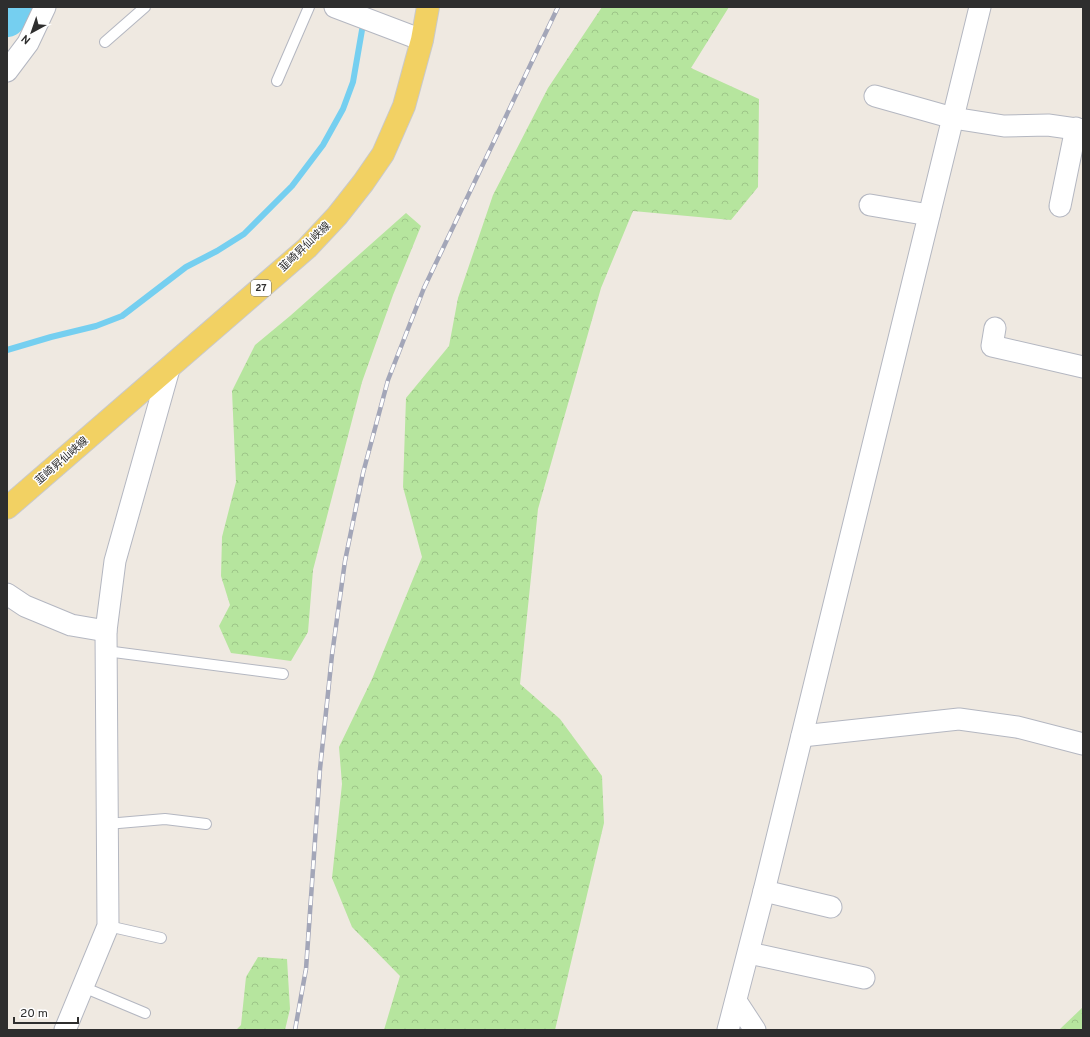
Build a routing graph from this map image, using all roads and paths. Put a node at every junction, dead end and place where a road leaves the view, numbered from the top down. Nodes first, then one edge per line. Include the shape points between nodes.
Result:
1 (45, 7) edge
2 (145, 7) edge
3 (309, 7) edge
4 (334, 7) edge
5 (428, 7) edge
6 (980, 7) edge
7 (422, 40) junction
8 (105, 42) dead end
9 (7, 71) edge
10 (277, 81) dead end
11 (875, 96) dead end
12 (952, 118) junction
13 (1079, 129) edge
14 (870, 206) dead end
15 (1060, 206) dead end
16 (929, 215) junction
17 (995, 328) dead end
18 (1083, 367) edge
19 (169, 369) junction
20 (7, 508) edge
21 (7, 594) edge
22 (106, 641) junction
23 (282, 674) dead end
24 (802, 736) junction
25 (1083, 744) edge
26 (107, 824) junction
27 (206, 824) dead end
28 (764, 891) junction
29 (831, 907) dead end
30 (108, 926) junction
31 (161, 938) dead end
32 (749, 953) junction
33 (864, 978) dead end
34 (83, 987) junction
35 (736, 1001) junction
36 (145, 1013) dead end
37 (65, 1030) edge
38 (728, 1030) edge
39 (755, 1030) edge

1 - 9 street via 28,43
2 - 8 lane
3 - 10 lane
4 - 7 street
5 - 7 main road, 韮崎昇仙峡線 / 27
6 - 12 street
7 - 19 main road, 韮崎昇仙峡線 / 27 via 404,106 383,154 363,183 307,248
11 - 12 street
12 - 13 street via 1004,126 1048,125
12 - 16 street
13 - 15 street
14 - 16 street
16 - 24 street
17 - 18 street via 992,346
19 - 20 main road, 韮崎昇仙峡線 / 27
19 - 22 street via 115,561
21 - 22 street via 25,606
22 - 23 lane
22 - 26 street
24 - 25 street via 959,719 1017,727
24 - 28 street
26 - 27 lane via 165,819
26 - 30 street
28 - 29 street
28 - 32 street
30 - 31 lane
30 - 34 street
32 - 33 street
32 - 35 street
34 - 36 lane
34 - 37 street
35 - 38 street
35 - 39 street

